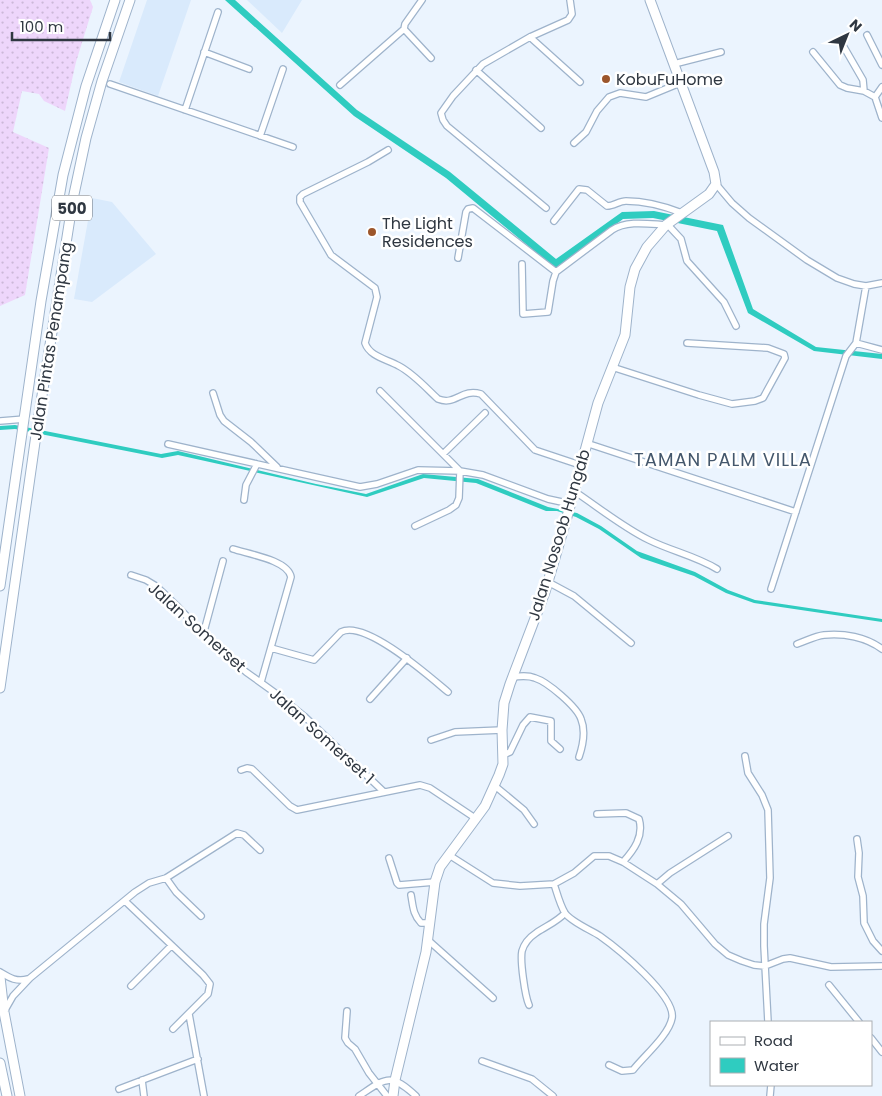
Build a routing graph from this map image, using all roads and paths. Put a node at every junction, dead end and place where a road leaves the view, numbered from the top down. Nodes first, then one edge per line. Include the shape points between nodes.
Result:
1 (115, 0) edge
2 (130, 0) edge
3 (422, 0) edge
4 (570, 0) edge
5 (650, 0) edge
6 (218, 12) dead end
7 (404, 29) junction
8 (867, 35) dead end
9 (530, 37) junction
10 (841, 42) dead end
11 (114, 45) junction
12 (204, 52) junction
13 (721, 52) dead end
14 (813, 52) dead end
15 (431, 58) dead end
16 (674, 64) junction
17 (882, 65) edge
18 (249, 69) dead end
19 (283, 70) dead end
20 (476, 70) junction
21 (580, 82) dead end
22 (680, 83) junction
23 (110, 84) junction
24 (340, 85) dead end
25 (882, 87) edge
26 (864, 90) junction
27 (875, 97) junction
28 (97, 100) junction
29 (185, 110) junction
30 (882, 118) edge
31 (541, 128) dead end
32 (260, 136) junction
33 (574, 143) dead end
34 (292, 147) dead end
35 (388, 150) dead end
36 (716, 184) junction
37 (546, 208) dead end
38 (680, 214) junction
39 (554, 221) dead end
40 (667, 224) junction
41 (458, 258) dead end
42 (522, 264) dead end
43 (556, 272) junction
44 (882, 283) edge
45 (866, 286) junction
46 (736, 326) dead end
47 (686, 343) dead end
48 (856, 343) junction
49 (882, 350) edge
50 (612, 367) junction
51 (380, 391) dead end
52 (213, 393) dead end
53 (485, 413) dead end
54 (25, 420) junction
55 (0, 421) edge
56 (586, 443) junction
57 (168, 444) dead end
58 (443, 454) junction
59 (257, 464) junction
60 (580, 465) junction
61 (279, 468) junction
62 (460, 473) junction
63 (574, 491) junction
64 (244, 500) dead end
65 (569, 509) junction
66 (796, 512) junction
67 (415, 526) dead end
68 (233, 549) dead end
69 (223, 561) dead end
70 (717, 569) dead end
71 (131, 575) dead end
72 (548, 582) junction
73 (0, 586) edge
74 (771, 589) dead end
75 (203, 634) junction
76 (631, 643) dead end
77 (797, 644) dead end
78 (272, 648) junction
79 (882, 649) edge
80 (407, 658) junction
81 (512, 677) junction
82 (260, 682) junction
83 (0, 688) edge
84 (448, 692) dead end
85 (370, 698) dead end
86 (502, 730) junction
87 (431, 740) dead end
88 (560, 749) dead end
89 (503, 755) junction
90 (745, 756) dead end
91 (579, 757) dead end
92 (241, 770) dead end
93 (495, 786) junction
94 (384, 792) junction
95 (597, 814) dead end
96 (475, 818) junction
97 (534, 824) dead end
98 (728, 836) dead end
99 (856, 839) dead end
100 (260, 850) dead end
101 (449, 855) junction
102 (389, 858) dead end
103 (623, 862) junction
104 (166, 878) junction
105 (435, 882) junction
106 (554, 884) junction
107 (657, 884) junction
108 (411, 895) dead end
109 (125, 901) junction
110 (565, 913) junction
111 (201, 916) dead end
112 (430, 923) junction
113 (428, 940) junction
114 (171, 946) junction
115 (882, 951) edge
116 (765, 966) junction
117 (882, 966) edge
118 (0, 972) edge
119 (0, 977) edge
120 (30, 978) junction
121 (830, 985) dead end
122 (131, 986) dead end
123 (493, 998) dead end
124 (528, 1005) dead end
125 (347, 1010) dead end
126 (4, 1012) junction
127 (189, 1014) junction
128 (768, 1021) edge
129 (858, 1021) edge
130 (173, 1029) dead end
131 (872, 1039) edge
132 (882, 1052) edge
133 (198, 1059) junction
134 (482, 1061) dead end
135 (0, 1063) edge
136 (609, 1065) dead end
137 (142, 1080) junction
138 (395, 1080) junction
139 (378, 1085) junction
140 (119, 1089) dead end
141 (7, 1096) edge
142 (20, 1096) edge
143 (144, 1096) edge
144 (204, 1096) edge
145 (359, 1096) edge
146 (387, 1096) edge
147 (393, 1096) edge
148 (416, 1096) edge
149 (553, 1096) edge

1 - 54 main road, Jalan Pintas Penampang / 500 via 86,86 63,175
2 - 11 main road, Jalan Pintas Penampang / 500
3 - 7 street
4 - 9 street via 571,17
5 - 16 main road
6 - 12 street
7 - 15 street
7 - 24 street
8 - 17 street
9 - 20 street
9 - 21 street
10 - 26 street via 863,80
11 - 23 street via 107,74
11 - 28 main road, Jalan Pintas Penampang / 500
12 - 18 street
12 - 29 street
13 - 16 street
14 - 26 street via 840,85
16 - 22 main road
19 - 32 street
20 - 31 street
20 - 37 street via 442,110 441,117
22 - 33 street via 646,97 620,93 609,97 586,132
22 - 36 main road
23 - 28 street
23 - 29 street
25 - 27 street
26 - 27 street
27 - 30 street
28 - 83 main road, Jalan Pintas Penampang / 500 via 73,198
29 - 32 street
32 - 34 street
35 - 60 street via 300,197 326,249 371,284 377,293 365,343 367,349 401,367 443,401 470,392 481,394 535,450
36 - 38 main road, Jalan Nosoob Hungab via 710,194
36 - 45 street via 741,212 799,254 837,278
38 - 39 street via 642,202 623,201 607,206 580,188
38 - 40 main road, Jalan Nosoob Hungab
40 - 43 street via 617,227
40 - 46 street via 681,239 687,261 724,302
40 - 50 main road, Jalan Nosoob Hungab via 647,247 635,269 626,327
41 - 43 street via 466,212 473,208
42 - 43 street via 523,314 548,312
44 - 45 street
45 - 48 street
47 - 50 street via 768,348 781,352 785,358 763,398 732,404
48 - 49 street
48 - 66 street via 846,356
50 - 56 main road, Jalan Nosoob Hungab
51 - 58 street
52 - 61 street via 224,421
53 - 58 street
54 - 55 street
54 - 73 main road, Jalan Pintas Penampang / 500
56 - 60 main road, Jalan Nosoob Hungab
56 - 66 street
57 - 59 street
58 - 62 street
59 - 61 street
59 - 64 street
60 - 63 main road, Jalan Nosoob Hungab
61 - 62 street via 360,487 418,470
62 - 65 street via 496,479
62 - 67 street via 456,505
63 - 65 main road, Jalan Nosoob Hungab
63 - 70 street via 639,535
65 - 72 main road, Jalan Nosoob Hungab
66 - 74 street
68 - 78 street via 280,563 288,568 292,577
69 - 75 street
71 - 75 street, Jalan Somerset via 156,586
72 - 76 street via 574,596
72 - 81 main road, Jalan Nosoob Hungab
75 - 82 street, Jalan Somerset
77 - 79 street via 823,636 850,636 874,643
78 - 80 street via 314,660 337,635 350,630 392,647
78 - 82 street
80 - 84 street
80 - 85 street
81 - 86 main road, Jalan Nosoob Hungab via 504,703
81 - 91 street via 542,681 578,712 584,731
82 - 94 street, Jalan Somerset 1 via 304,716
86 - 87 street via 455,732
86 - 89 main road, Jalan Nosoob Hungab
88 - 89 street via 551,741 551,720 530,717 510,752
89 - 93 main road, Jalan Nosoob Hungab
90 - 116 street via 748,773 768,810 770,878 764,924
92 - 94 street, Jalan Somerset 1 via 252,769 297,810
93 - 96 main road, Jalan Nosoob Hungab
93 - 97 street via 524,810
94 - 96 street, Jalan Somerset 1 via 425,785
95 - 103 street via 626,813 639,819 636,846
96 - 101 main road, Jalan Nosoob Hungab
98 - 107 street
99 - 115 street via 864,923
100 - 104 street via 238,833
101 - 105 main road, Jalan Nosoob Hungab
101 - 106 street via 493,883 520,886
102 - 105 street via 400,885
103 - 106 street via 608,856 594,856
103 - 107 street
104 - 109 street via 149,883
104 - 111 street
105 - 112 main road, Jalan Nosoob Hungab
106 - 110 street
107 - 116 street via 681,904 728,955
108 - 112 street via 418,920
109 - 114 street
109 - 120 street
110 - 124 street via 527,941 522,952
110 - 136 street via 624,955 666,998 672,1012 668,1029 633,1070 622,1071
112 - 113 main road, Jalan Nosoob Hungab
113 - 123 street
113 - 138 main road, Jalan Nosoob Hungab
114 - 122 street
114 - 127 street via 210,984 208,994
116 - 117 street via 790,958 839,967
116 - 128 street
118 - 120 street via 17,980
119 - 126 main road
120 - 126 street via 13,996
121 - 129 street
125 - 139 street via 345,1038
126 - 142 main road
127 - 130 street
127 - 133 street
131 - 132 street
133 - 137 street
133 - 144 street
134 - 149 street via 532,1079
135 - 141 main road
137 - 140 street
137 - 143 street
138 - 139 street via 384,1080
138 - 147 main road, Jalan Nosoob Hungab
138 - 148 street
139 - 145 street
139 - 146 street

